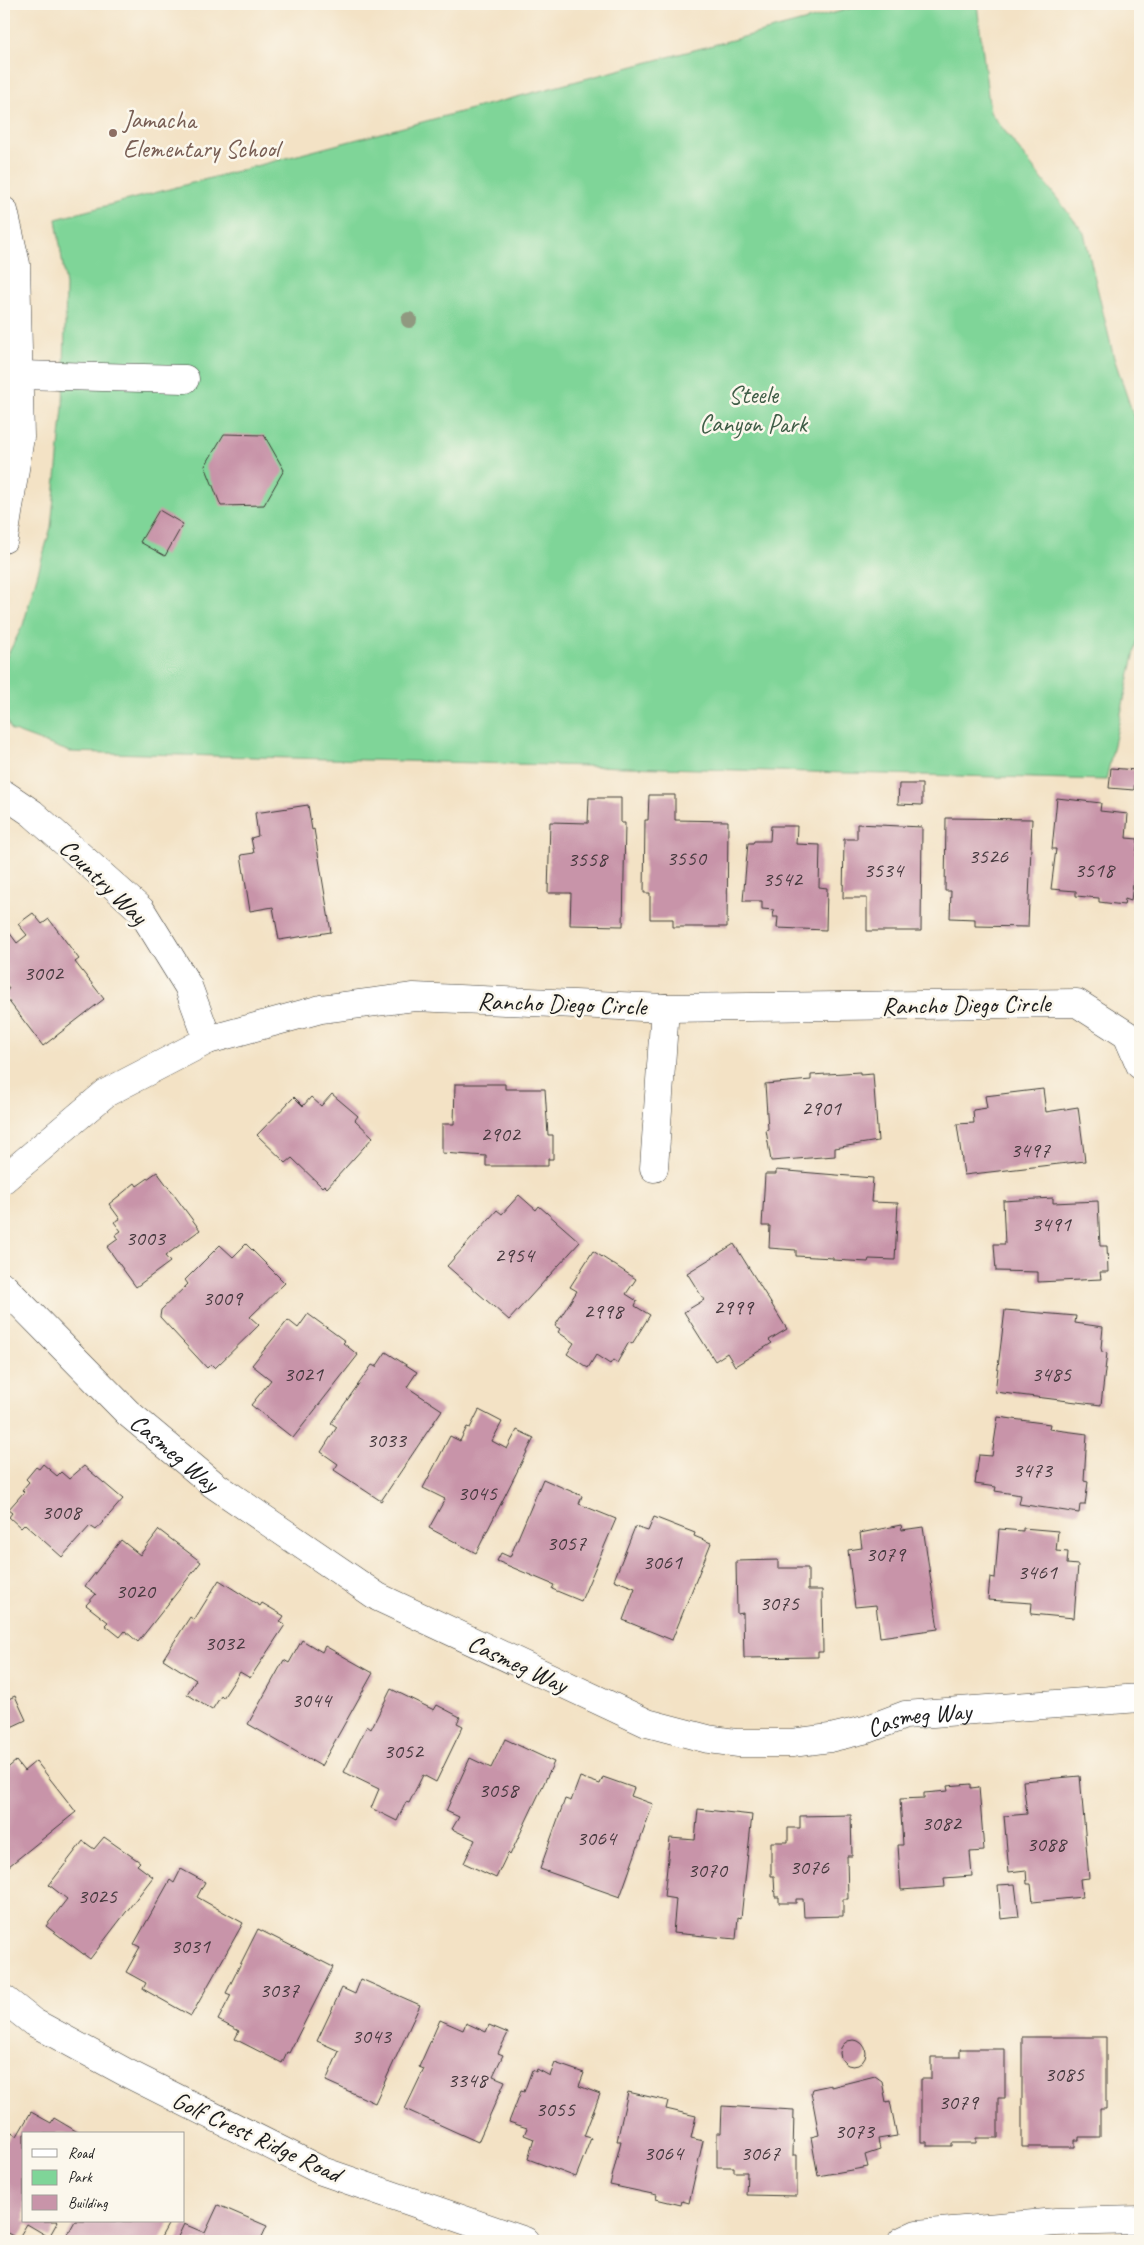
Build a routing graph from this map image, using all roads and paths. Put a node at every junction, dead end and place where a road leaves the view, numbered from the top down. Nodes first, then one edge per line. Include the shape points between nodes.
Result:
1 (4, 210) edge
2 (19, 376) junction
3 (185, 379) dead end
4 (4, 539) edge
5 (4, 794) edge
6 (665, 1008) junction
7 (208, 1040) junction
8 (1140, 1064) edge
9 (654, 1168) dead end
10 (4, 1179) edge
11 (4, 1287) edge
12 (1140, 1698) edge
13 (4, 1999) edge
14 (1140, 2220) edge
15 (525, 2241) edge
16 (902, 2241) edge

1 - 2 street via 16,264
2 - 3 street
2 - 4 street via 20,437
5 - 7 street, Country Way via 32,814 141,910 188,986
6 - 7 street, Rancho Diego Circle via 414,997 320,1009
6 - 8 street, Rancho Diego Circle via 1077,1003 1127,1035
6 - 9 street
7 - 10 street, Rancho Diego Circle via 106,1093
11 - 12 street, Casmeg Way via 128,1413 213,1484 370,1592 647,1723 708,1739 737,1743 792,1743 868,1729 905,1715
13 - 15 street, Golf Crest Ridge Road via 33,2022 127,2074 322,2171
14 - 16 street via 1056,2222 917,2234

